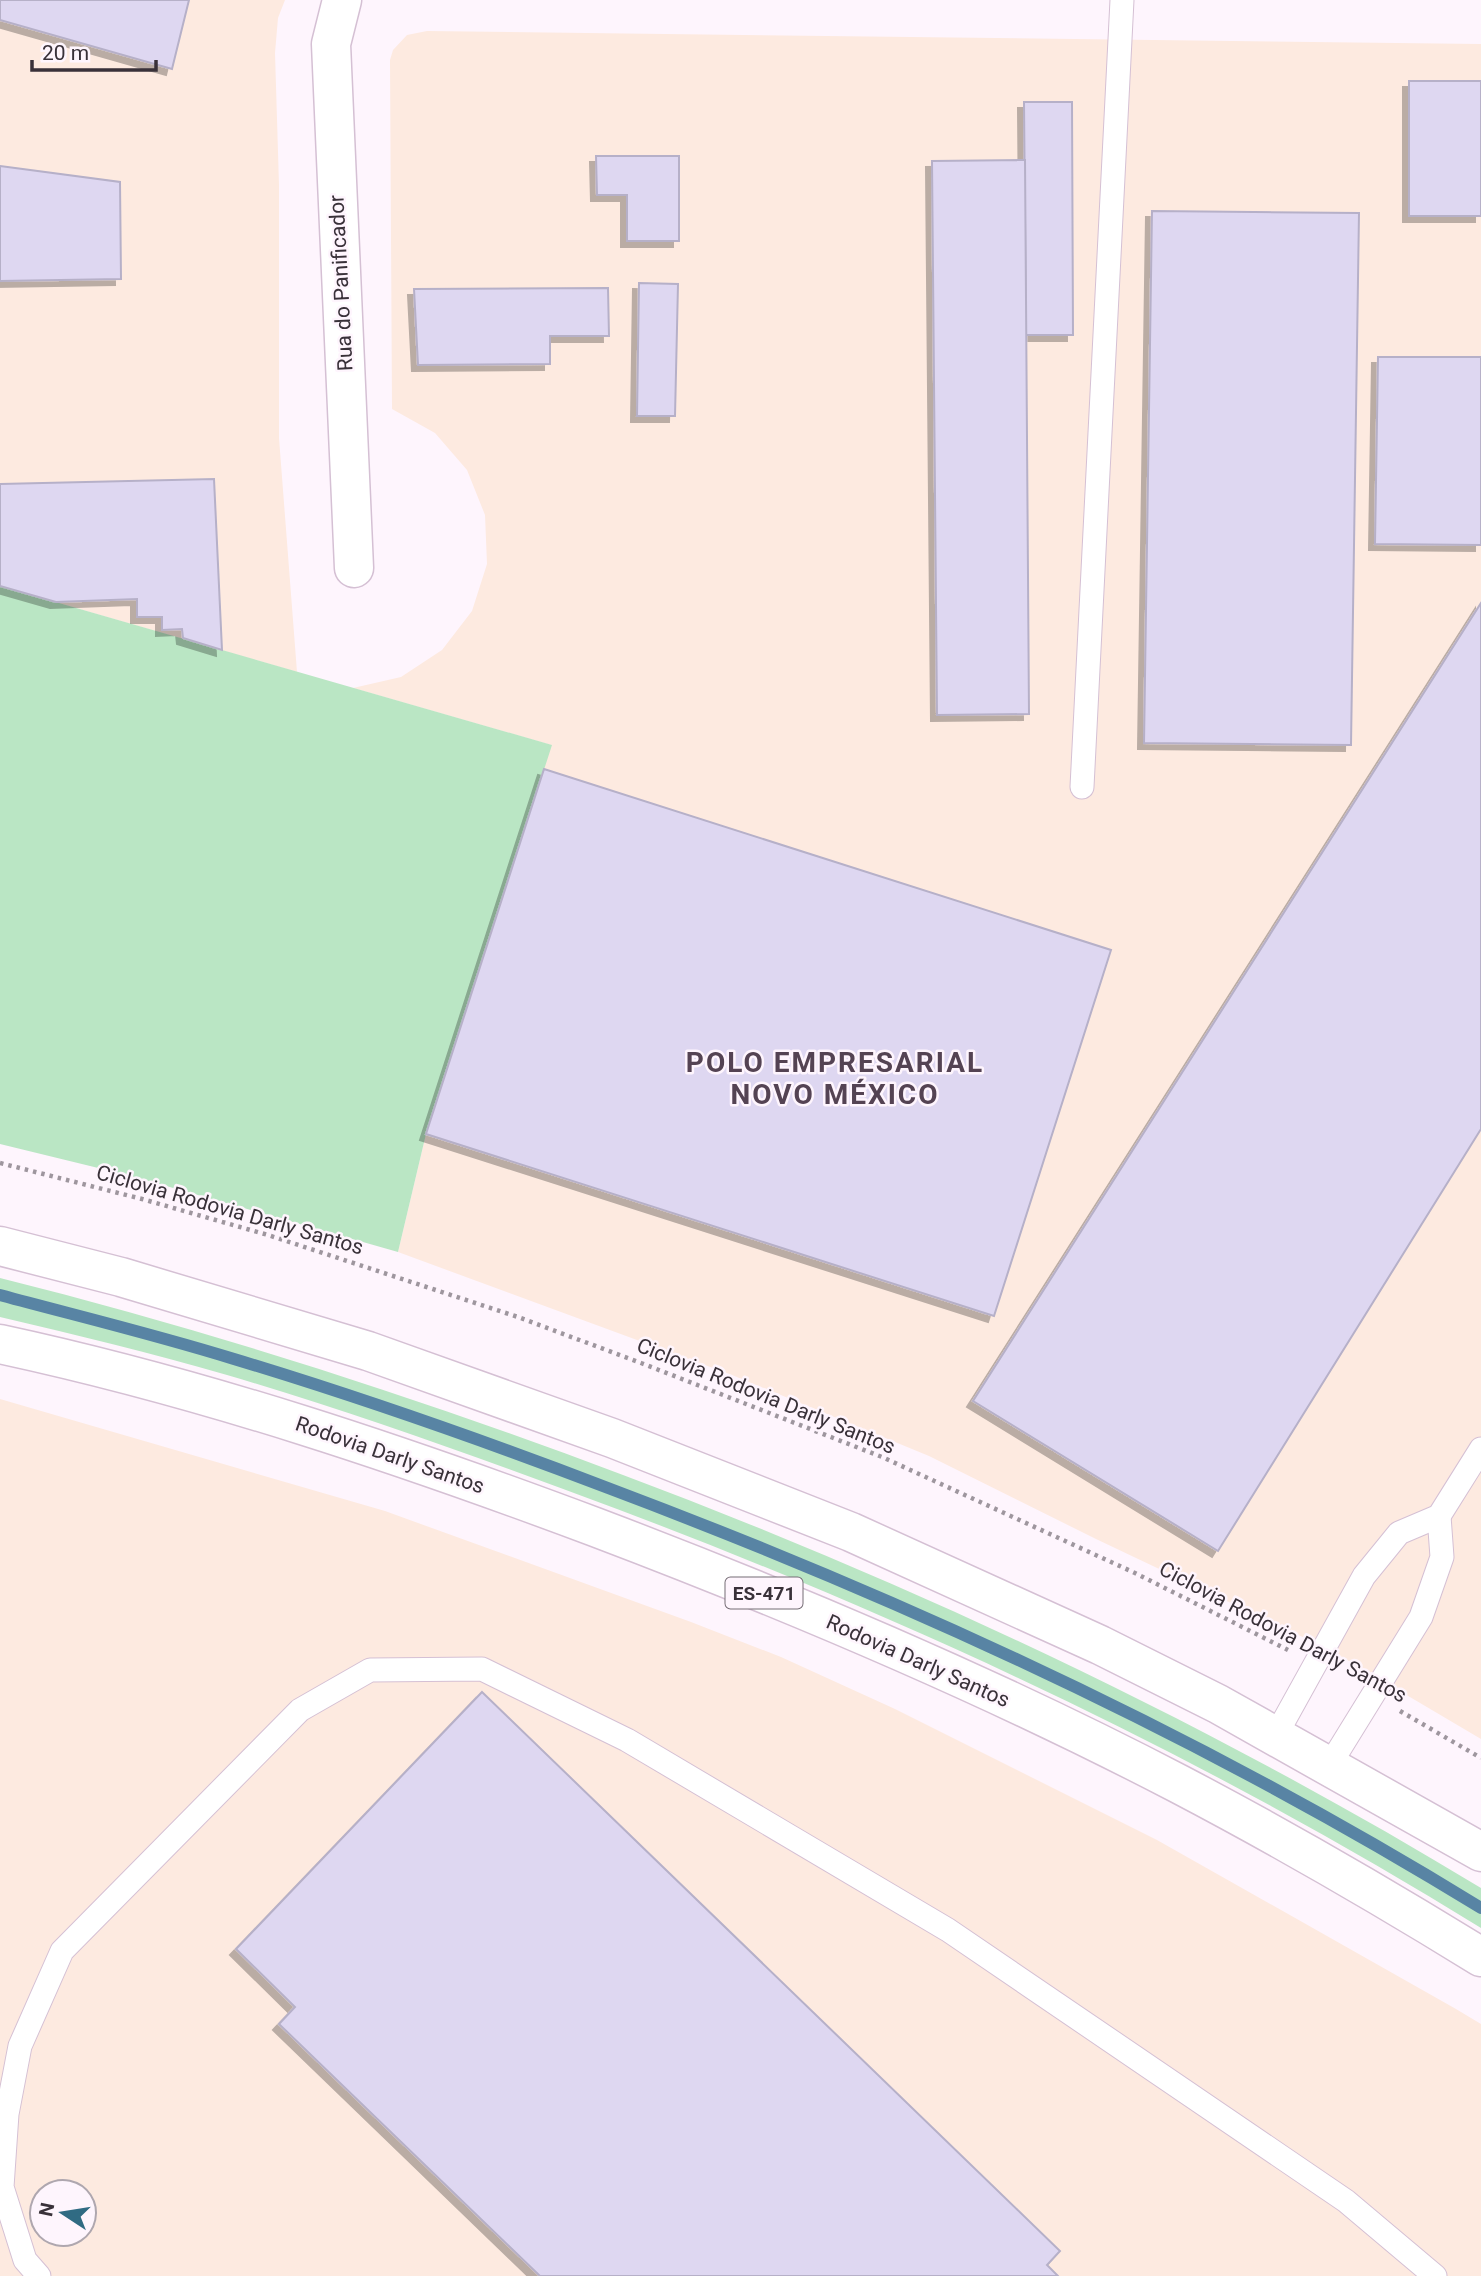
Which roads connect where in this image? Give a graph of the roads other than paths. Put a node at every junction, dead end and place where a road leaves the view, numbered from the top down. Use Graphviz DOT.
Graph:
graph roads {
  1 [pos="342,0"];
  2 [pos="1122,0"];
  3 [pos="354,568"];
  4 [pos="1082,787"];
  5 [pos="0,1246"];
  6 [pos="0,1344"];
  7 [pos="1481,1448"];
  8 [pos="1439,1516"];
  9 [pos="1276,1735"];
  10 [pos="1329,1766"];
  11 [pos="1481,1852"];
  12 [pos="1481,1957"];
  13 [pos="39,2276"];
  14 [pos="1435,2276"];
  1 -- 3 [label="main road, Rua do Panificador"];
  2 -- 4 [label="lane"];
  5 -- 9 [label="main road"];
  6 -- 12 [label="main road, Rodovia Darly Santos / ES-471"];
  7 -- 8 [label="lane"];
  8 -- 9 [label="lane"];
  8 -- 10 [label="lane"];
  9 -- 10 [label="main road"];
  10 -- 11 [label="main road"];
  13 -- 14 [label="lane"];
}
